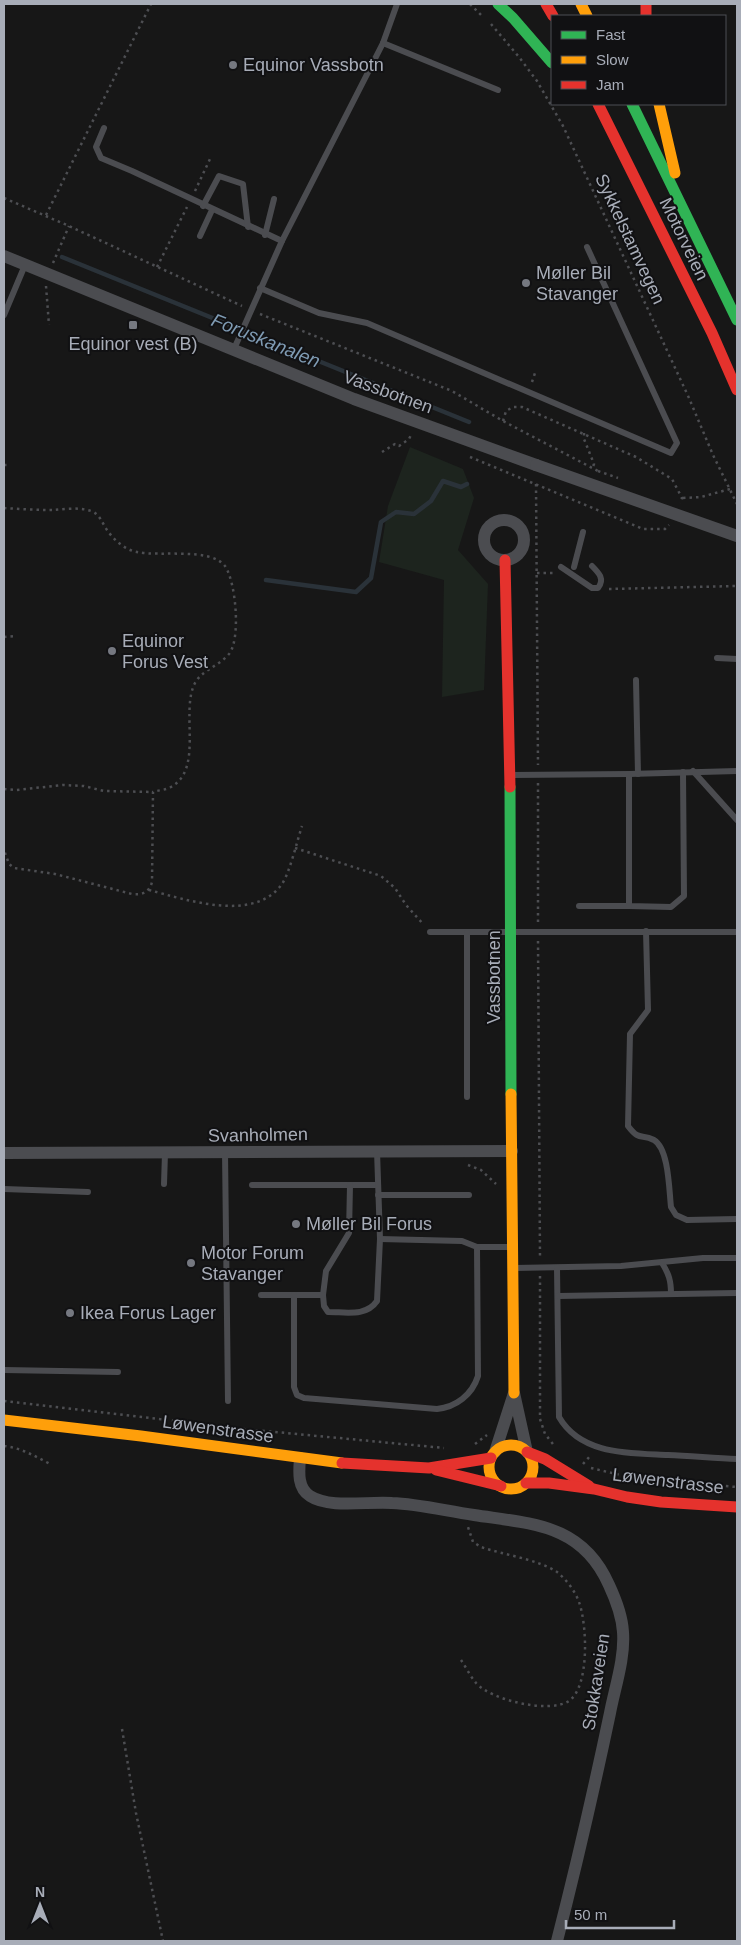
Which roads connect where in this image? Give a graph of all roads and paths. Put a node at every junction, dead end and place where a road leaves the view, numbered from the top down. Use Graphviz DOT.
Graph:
graph roads {
  1 [pos="151,4"];
  2 [pos="397,4"];
  3 [pos="470,4"];
  4 [pos="498,4"];
  5 [pos="546,4"];
  6 [pos="552,15"];
  7 [pos="383,43"];
  8 [pos="551,62"];
  9 [pos="498,90"];
  10 [pos="598,105"];
  11 [pos="632,105"];
  12 [pos="659,105"];
  13 [pos="104,128"];
  14 [pos="210,159"];
  15 [pos="627,188"];
  16 [pos="678,196"];
  17 [pos="4,198"];
  18 [pos="191,199"];
  19 [pos="274,199"];
  20 [pos="203,206"];
  21 [pos="212,210"];
  22 [pos="46,216"];
  23 [pos="69,226"];
  24 [pos="248,227"];
  25 [pos="265,235"];
  26 [pos="200,236"];
  27 [pos="282,241"];
  28 [pos="587,247"];
  29 [pos="4,256"];
  30 [pos="25,265"];
  31 [pos="53,265"];
  32 [pos="157,267"];
  33 [pos="46,284"];
  34 [pos="260,288"];
  35 [pos="689,288"];
  36 [pos="250,310"];
  37 [pos="4,315"];
  38 [pos="737,320"];
  39 [pos="49,325"];
  40 [pos="234,349"];
  41 [pos="737,390"];
  42 [pos="412,432"];
  43 [pos="584,433"];
  44 [pos="382,452"];
  45 [pos="4,465"];
  46 [pos="10,465"];
  47 [pos="592,469"];
  48 [pos="598,471"];
  49 [pos="536,484"];
  50 [pos="730,489"];
  51 [pos="682,498"];
  52 [pos="737,504"];
  53 [pos="4,508"];
  54 [pos="583,532"];
  55 [pos="737,536"];
  56 [pos="505,560"];
  57 [pos="574,566"];
  58 [pos="592,566"];
  59 [pos="560,570"];
  60 [pos="537,573"];
  61 [pos="737,586"];
  62 [pos="603,592"];
  63 [pos="16,636"];
  64 [pos="4,637"];
  65 [pos="717,658"];
  66 [pos="737,659"];
  67 [pos="636,680"];
  68 [pos="693,771"];
  69 [pos="737,771"];
  70 [pos="683,772"];
  71 [pos="629,774"];
  72 [pos="638,774"];
  73 [pos="510,775"];
  74 [pos="538,775"];
  75 [pos="4,789"];
  76 [pos="153,792"];
  77 [pos="737,820"];
  78 [pos="302,826"];
  79 [pos="295,848"];
  80 [pos="4,850"];
  81 [pos="149,890"];
  82 [pos="579,906"];
  83 [pos="629,906"];
  84 [pos="646,931"];
  85 [pos="430,932"];
  86 [pos="511,932"];
  87 [pos="538,932"];
  88 [pos="737,932"];
  89 [pos="467,933"];
  90 [pos="467,1097"];
  91 [pos="377,1151"];
  92 [pos="512,1151"];
  93 [pos="225,1152"];
  94 [pos="4,1153"];
  95 [pos="165,1153"];
  96 [pos="464,1164"];
  97 [pos="164,1184"];
  98 [pos="252,1185"];
  99 [pos="350,1185"];
  100 [pos="377,1185"];
  101 [pos="500,1188"];
  102 [pos="4,1189"];
  103 [pos="88,1192"];
  104 [pos="469,1194"];
  105 [pos="378,1195"];
  106 [pos="737,1220"];
  107 [pos="380,1239"];
  108 [pos="477,1247"];
  109 [pos="512,1247"];
  110 [pos="737,1258"];
  111 [pos="662,1263"];
  112 [pos="512,1268"];
  113 [pos="540,1268"];
  114 [pos="557,1268"];
  115 [pos="737,1293"];
  116 [pos="294,1294"];
  117 [pos="671,1294"];
  118 [pos="261,1295"];
  119 [pos="322,1295"];
  120 [pos="558,1296"];
  121 [pos="4,1370"];
  122 [pos="118,1372"];
  123 [pos="514,1393"];
  124 [pos="228,1400"];
  125 [pos="4,1401"];
  126 [pos="4,1420"];
  127 [pos="488,1433"];
  128 [pos="4,1446"];
  129 [pos="473,1446"];
  130 [pos="452,1449"];
  131 [pos="557,1450"];
  132 [pos="527,1452"];
  133 [pos="493,1455"];
  134 [pos="300,1458"];
  135 [pos="737,1459"];
  136 [pos="50,1464"];
  137 [pos="579,1465"];
  138 [pos="429,1468"];
  139 [pos="526,1483"];
  140 [pos="501,1486"];
  141 [pos="737,1487"];
  142 [pos="594,1489"];
  143 [pos="737,1507"];
  144 [pos="470,1514"];
  145 [pos="461,1660"];
  146 [pos="122,1730"];
  147 [pos="163,1941"];
  148 [pos="556,1941"];
  1 -- 22 [label="path"];
  2 -- 7 [label="lane"];
  3 -- 50 [label="path, Sykkelstamvegen"];
  4 -- 8 [label="main road"];
  5 -- 6 [label="main road"];
  7 -- 9 [label="lane"];
  7 -- 27 [label="lane"];
  10 -- 35 [label="main road, Motorveien"];
  11 -- 16 [label="main road, Motorveien"];
  12 -- 16 [label="main road"];
  13 -- 18 [label="lane"];
  14 -- 18 [label="path"];
  15 -- 35 [label="main road"];
  16 -- 38 [label="main road, Motorveien"];
  17 -- 22 [label="path"];
  18 -- 20 [label="lane"];
  18 -- 32 [label="path"];
  19 -- 25 [label="lane"];
  20 -- 21 [label="lane"];
  20 -- 24 [label="lane"];
  21 -- 24 [label="lane"];
  21 -- 26 [label="lane"];
  22 -- 23 [label="path"];
  23 -- 31 [label="path"];
  23 -- 32 [label="path"];
  24 -- 25 [label="lane"];
  25 -- 27 [label="lane"];
  27 -- 34 [label="lane"];
  28 -- 34 [label="lane"];
  29 -- 30 [label="street, Vassbotnen"];
  30 -- 37 [label="lane"];
  30 -- 40 [label="street, Vassbotnen"];
  32 -- 36 [label="path"];
  33 -- 39 [label="path"];
  34 -- 36 [label="lane"];
  35 -- 41 [label="main road, Motorveien"];
  36 -- 40 [label="lane"];
  36 -- 47 [label="path"];
  40 -- 55 [label="street, Vassbotnen, bridge"];
  42 -- 44 [label="path"];
  43 -- 47 [label="path"];
  45 -- 46 [label="path"];
  47 -- 48 [label="path"];
  49 -- 60 [label="path"];
  50 -- 51 [label="path"];
  50 -- 52 [label="path, Sykkelstamvegen"];
  53 -- 76 [label="path"];
  54 -- 57 [label="lane"];
  56 -- 73 [label="main road, Vassbotnen"];
  58 -- 59 [label="lane"];
  59 -- 60 [label="path"];
  60 -- 74 [label="path"];
  61 -- 62 [label="path"];
  63 -- 64 [label="path"];
  65 -- 66 [label="lane"];
  67 -- 72 [label="lane"];
  68 -- 69 [label="lane"];
  68 -- 70 [label="lane"];
  68 -- 77 [label="lane"];
  70 -- 72 [label="lane"];
  70 -- 83 [label="lane"];
  71 -- 72 [label="lane"];
  71 -- 74 [label="lane"];
  71 -- 83 [label="lane"];
  73 -- 74 [label="lane"];
  73 -- 86 [label="main road, Vassbotnen"];
  74 -- 87 [label="path"];
  75 -- 76 [label="path"];
  76 -- 81 [label="path"];
  78 -- 79 [label="path"];
  79 -- 81 [label="path"];
  79 -- 85 [label="path"];
  80 -- 81 [label="path"];
  82 -- 83 [label="lane"];
  84 -- 87 [label="lane"];
  84 -- 88 [label="lane"];
  84 -- 106 [label="lane"];
  85 -- 89 [label="lane"];
  86 -- 87 [label="lane"];
  86 -- 89 [label="lane"];
  86 -- 92 [label="main road, Vassbotnen"];
  87 -- 113 [label="path"];
  89 -- 90 [label="lane"];
  91 -- 92 [label="street, Svanholmen"];
  91 -- 93 [label="street, Svanholmen"];
  91 -- 100 [label="lane"];
  92 -- 109 [label="main road, Vassbotnen"];
  93 -- 95 [label="street, Svanholmen"];
  93 -- 124 [label="lane"];
  94 -- 95 [label="street, Svanholmen"];
  95 -- 97 [label="lane"];
  96 -- 101 [label="path"];
  98 -- 99 [label="lane"];
  99 -- 100 [label="lane"];
  99 -- 119 [label="lane"];
  100 -- 105 [label="lane"];
  102 -- 103 [label="lane"];
  104 -- 105 [label="lane"];
  105 -- 107 [label="lane"];
  107 -- 108 [label="lane"];
  107 -- 119 [label="lane"];
  108 -- 109 [label="lane"];
  108 -- 116 [label="lane"];
  109 -- 112 [label="main road, Vassbotnen"];
  110 -- 111 [label="lane"];
  111 -- 114 [label="lane"];
  111 -- 117 [label="lane"];
  112 -- 113 [label="lane"];
  112 -- 123 [label="main road, Vassbotnen"];
  113 -- 114 [label="lane"];
  113 -- 131 [label="path"];
  114 -- 120 [label="lane"];
  115 -- 117 [label="lane"];
  116 -- 118 [label="lane"];
  116 -- 119 [label="lane"];
  117 -- 120 [label="lane"];
  120 -- 135 [label="lane"];
  121 -- 122 [label="lane"];
  123 -- 132 [label="street, Vassbotnen"];
  123 -- 133 [label="street, Vassbotnen"];
  125 -- 130 [label="path"];
  126 -- 134 [label="main road, Løwenstrasse"];
  127 -- 129 [label="path"];
  128 -- 136 [label="path"];
  132 -- 133 [label="main road"];
  132 -- 139 [label="main road"];
  132 -- 142 [label="main road, Løwenstrasse"];
  133 -- 138 [label="main road, Løwenstrasse"];
  133 -- 140 [label="main road"];
  134 -- 138 [label="main road, Løwenstrasse"];
  134 -- 144 [label="street, Stokkaveien"];
  137 -- 141 [label="path"];
  138 -- 140 [label="main road, Løwenstrasse"];
  139 -- 140 [label="main road"];
  139 -- 142 [label="main road, Løwenstrasse"];
  142 -- 143 [label="main road, Løwenstrasse"];
  144 -- 145 [label="path"];
  144 -- 148 [label="street, Stokkaveien"];
  146 -- 147 [label="path"];
}
